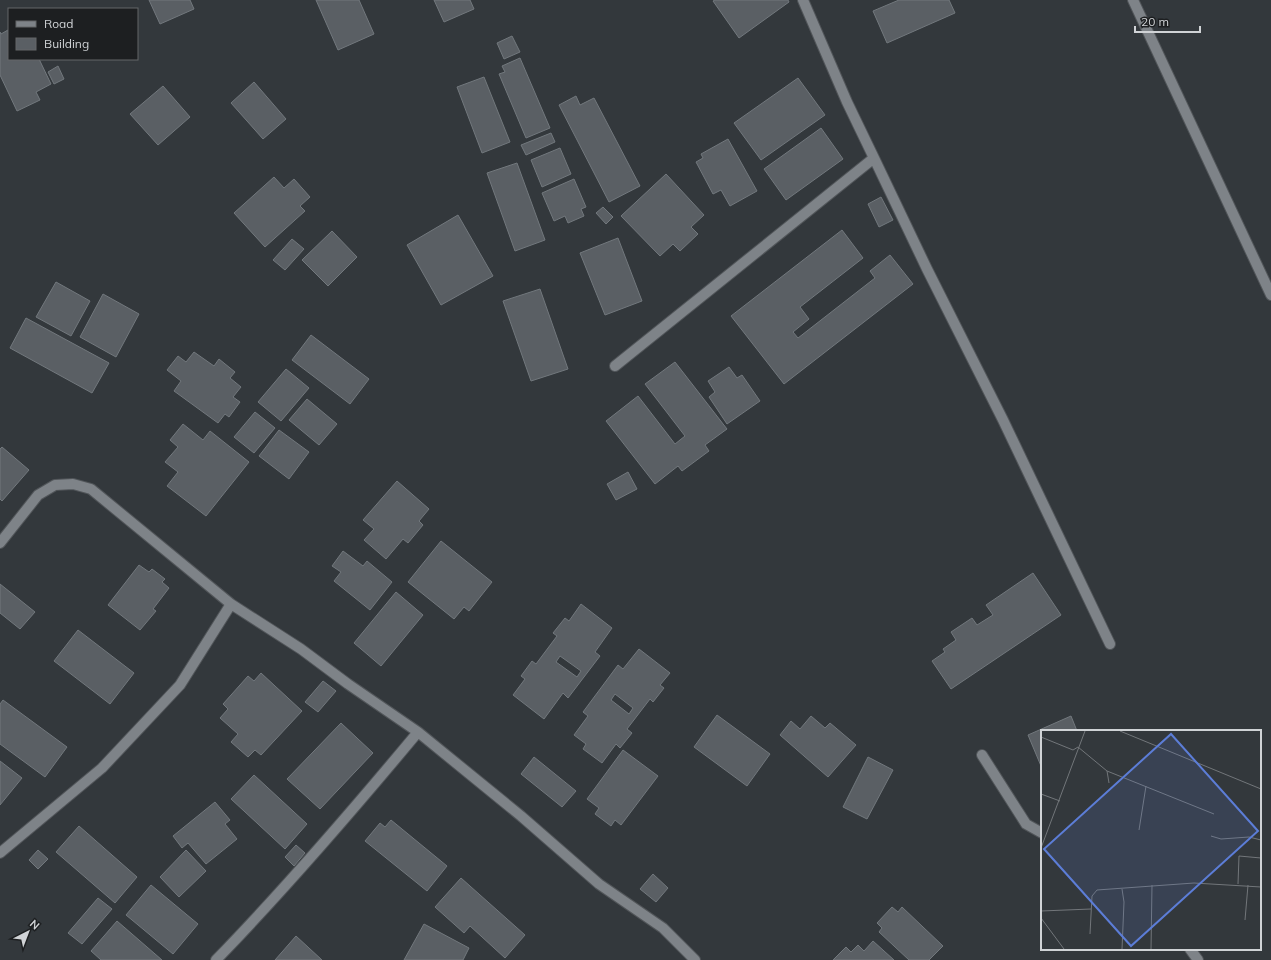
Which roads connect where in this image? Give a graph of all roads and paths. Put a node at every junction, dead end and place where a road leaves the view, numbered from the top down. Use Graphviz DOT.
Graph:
graph roads {
  1 [pos="803,0"];
  2 [pos="1134,0"];
  3 [pos="874,158"];
  4 [pos="1271,295"];
  5 [pos="615,366"];
  6 [pos="0,543"];
  7 [pos="231,604"];
  8 [pos="1110,644"];
  9 [pos="418,732"];
  10 [pos="982,755"];
  11 [pos="1041,832"];
  12 [pos="0,853"];
  13 [pos="1191,950"];
  14 [pos="216,960"];
  15 [pos="695,960"];
  16 [pos="1198,960"];
  1 -- 3 [label="street"];
  2 -- 4 [label="street"];
  3 -- 5 [label="street"];
  3 -- 8 [label="street"];
  6 -- 7 [label="street"];
  7 -- 9 [label="street"];
  7 -- 12 [label="street"];
  9 -- 14 [label="street"];
  9 -- 15 [label="street"];
  10 -- 11 [label="street"];
  13 -- 16 [label="street"];
}
